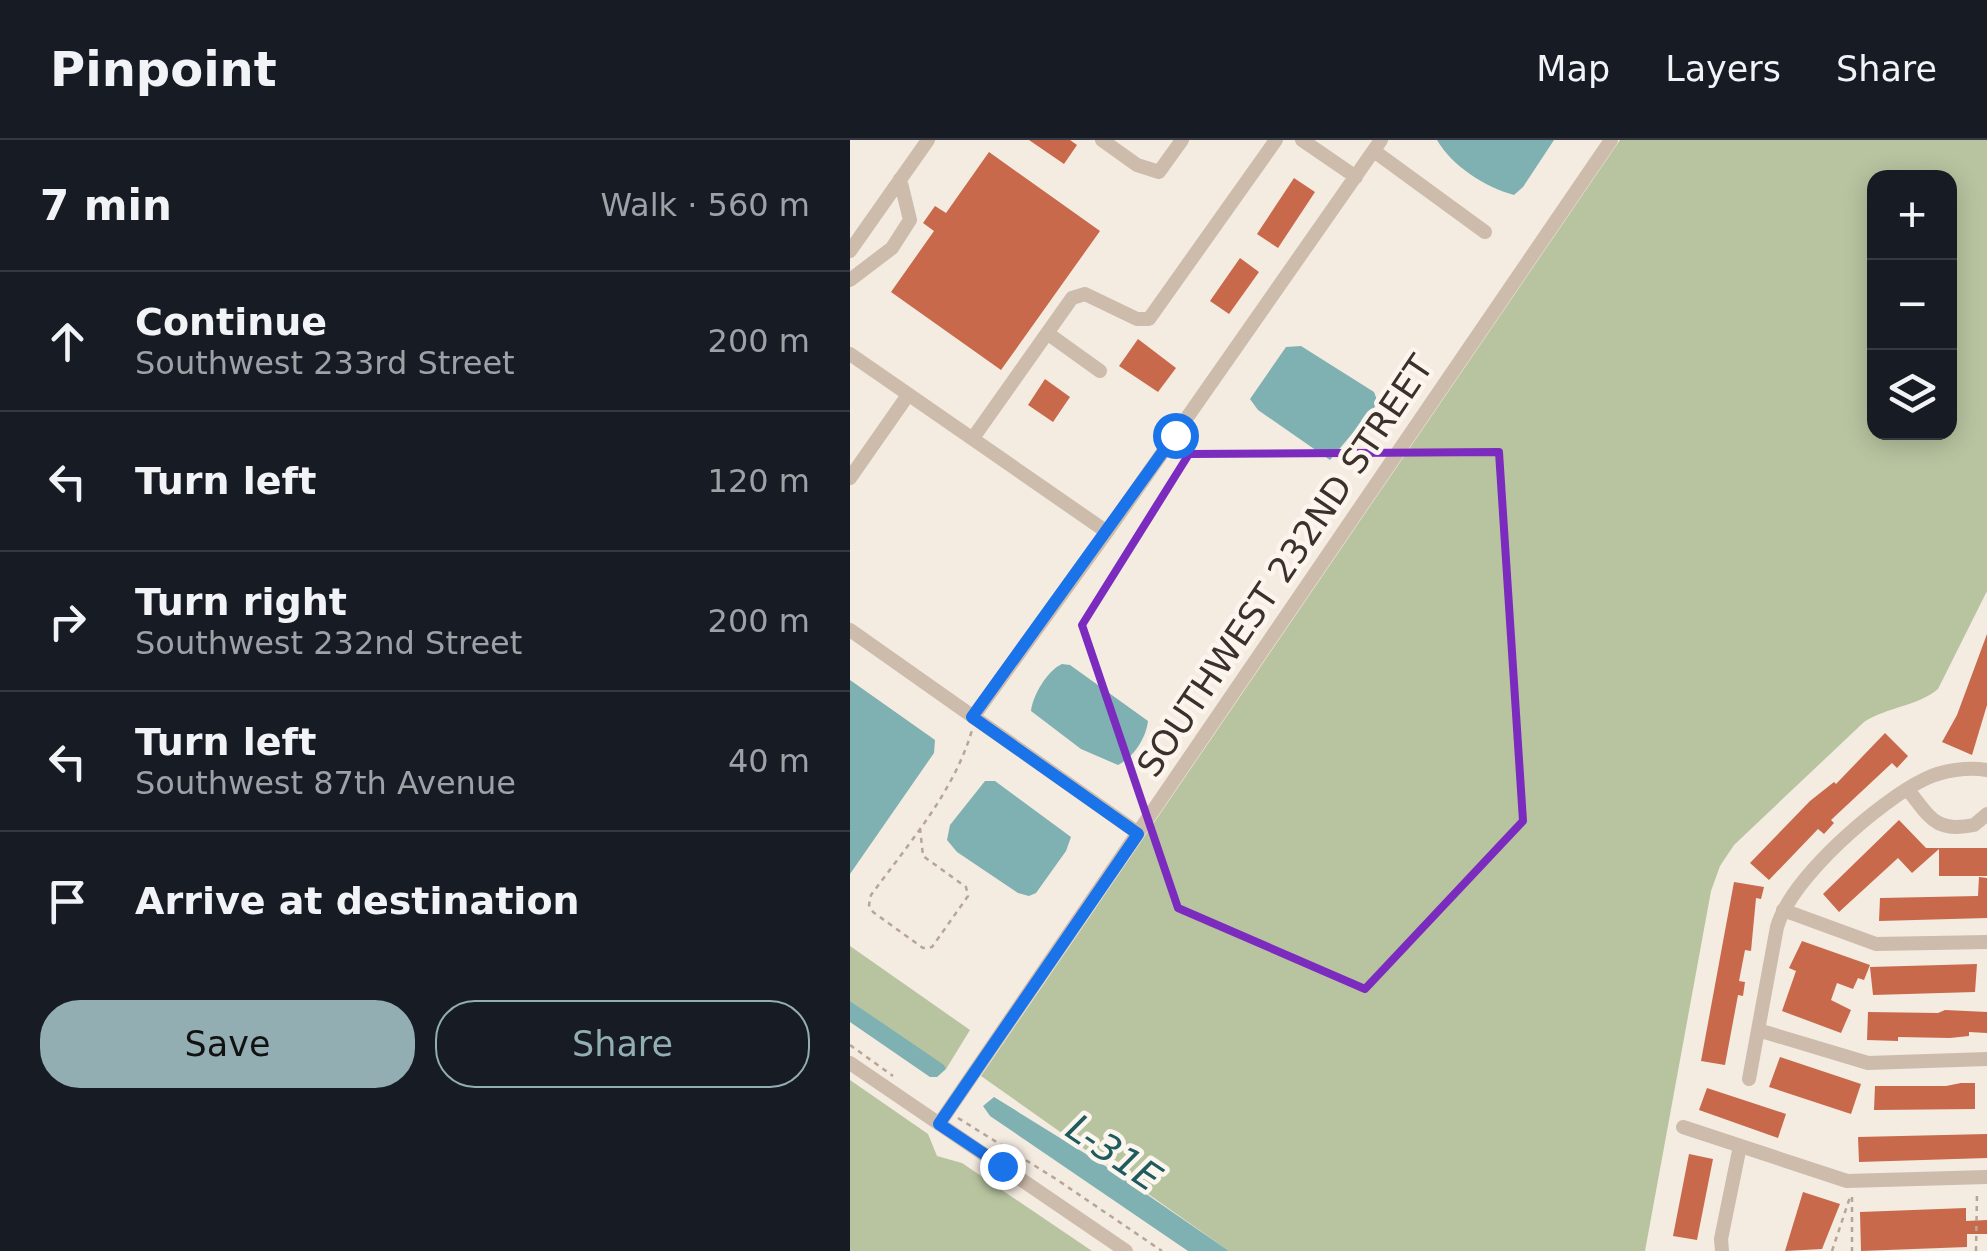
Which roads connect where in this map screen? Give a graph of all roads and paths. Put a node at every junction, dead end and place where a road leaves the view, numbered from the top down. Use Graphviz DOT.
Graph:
graph roads {
  1 [pos="928,140"];
  2 [pos="1102,140"];
  3 [pos="1182,140"];
  4 [pos="1276,140"];
  5 [pos="1302,140"];
  6 [pos="1612,140"];
  7 [pos="1378,146"];
  8 [pos="1356,177"];
  9 [pos="900,180"];
  10 [pos="1485,232"];
  11 [pos="850,252"];
  12 [pos="850,280"];
  13 [pos="1047,333"];
  14 [pos="850,354"];
  15 [pos="1100,371"];
  16 [pos="908,394"];
  17 [pos="974,438"];
  18 [pos="850,478"];
  19 [pos="1107,532"];
  20 [pos="850,630"];
  21 [pos="974,718"];
  22 [pos="1987,770"];
  23 [pos="1908,790"];
  24 [pos="1987,814"];
  25 [pos="920,828"];
  26 [pos="1138,834"];
  27 [pos="1783,910"];
  28 [pos="1987,942"];
  29 [pos="1758,1030"];
  30 [pos="850,1045"];
  31 [pos="1987,1059"];
  32 [pos="850,1063"];
  33 [pos="892,1075"];
  34 [pos="1749,1080"];
  35 [pos="959,1118"];
  36 [pos="939,1124"];
  37 [pos="1682,1127"];
  38 [pos="1740,1146"];
  39 [pos="1987,1176"];
  40 [pos="1976,1194"];
  41 [pos="1126,1251"];
  42 [pos="1162,1251"];
  43 [pos="1722,1251"];
  44 [pos="1832,1251"];
  45 [pos="1852,1251"];
  46 [pos="1976,1251"];
  1 -- 9 [label="street"];
  2 -- 3 [label="street"];
  4 -- 13 [label="street"];
  5 -- 8 [label="street"];
  6 -- 26 [label="street, SOUTHWEST 232ND STREET"];
  7 -- 8 [label="street"];
  7 -- 10 [label="street"];
  8 -- 19 [label="street"];
  9 -- 11 [label="street"];
  9 -- 12 [label="street"];
  13 -- 15 [label="street"];
  13 -- 17 [label="street"];
  14 -- 16 [label="street"];
  16 -- 17 [label="street"];
  16 -- 18 [label="street"];
  17 -- 19 [label="street"];
  19 -- 21 [label="street"];
  20 -- 21 [label="street"];
  21 -- 25 [label="path"];
  21 -- 26 [label="street"];
  22 -- 23 [label="street"];
  23 -- 24 [label="street"];
  23 -- 27 [label="street"];
  25 -- 25 [label="path"];
  26 -- 36 [label="street, SOUTHWEST 232ND STREET"];
  27 -- 28 [label="street"];
  27 -- 29 [label="street"];
  29 -- 31 [label="street"];
  29 -- 34 [label="street"];
  30 -- 33 [label="path"];
  32 -- 36 [label="street"];
  35 -- 42 [label="path"];
  36 -- 41 [label="street"];
  37 -- 38 [label="street"];
  38 -- 39 [label="street"];
  38 -- 43 [label="street"];
  40 -- 46 [label="path"];
  44 -- 45 [label="path"];
}
